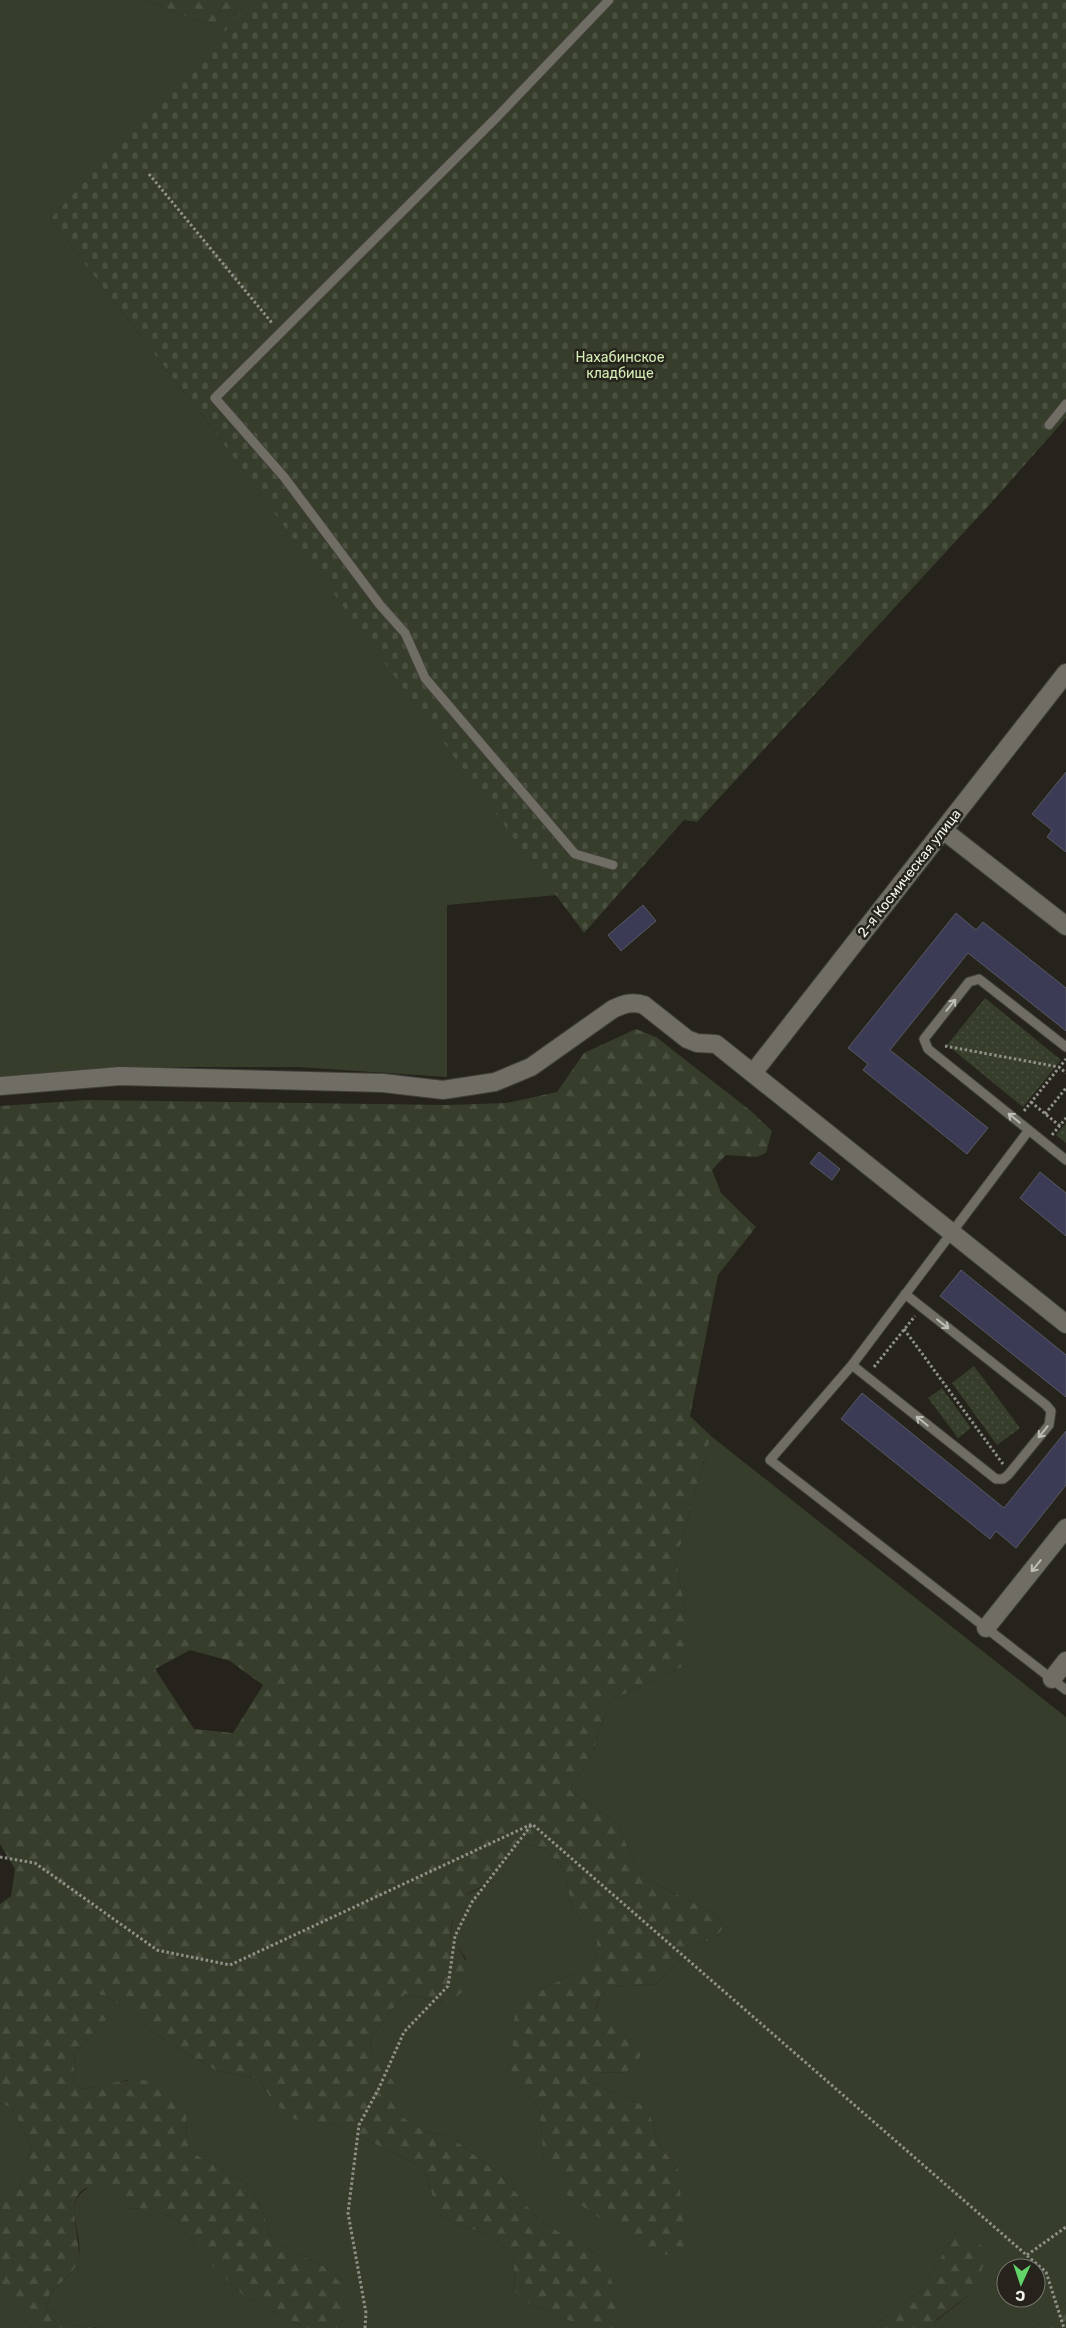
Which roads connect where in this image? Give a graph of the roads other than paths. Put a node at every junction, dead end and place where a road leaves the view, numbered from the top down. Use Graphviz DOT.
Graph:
graph roads {
  1 [pos="609,0"];
  2 [pos="1066,404"];
  3 [pos="1049,425"];
  4 [pos="1066,673"];
  5 [pos="943,830"];
  6 [pos="613,865"];
  7 [pos="1066,926"];
  8 [pos="1066,1047"];
  9 [pos="753,1073"];
  10 [pos="0,1086"];
  11 [pos="1029,1130"];
  12 [pos="1066,1160"];
  13 [pos="951,1232"];
  14 [pos="905,1294"];
  15 [pos="1066,1324"];
  16 [pos="852,1365"];
  17 [pos="1066,1528"];
  18 [pos="986,1628"];
  19 [pos="1066,1661"];
  20 [pos="1052,1679"];
  21 [pos="1066,1690"];
  1 -- 6 [label="lane"];
  2 -- 3 [label="lane"];
  4 -- 5 [label="street, 2-я Космическая улица"];
  5 -- 7 [label="street"];
  5 -- 9 [label="street, 2-я Космическая улица"];
  11 -- 8 [label="lane, one-way"];
  9 -- 10 [label="street"];
  9 -- 13 [label="street"];
  11 -- 12 [label="lane"];
  11 -- 13 [label="lane"];
  13 -- 14 [label="lane"];
  13 -- 15 [label="street"];
  14 -- 16 [label="lane"];
  14 -- 16 [label="lane, one-way"];
  16 -- 18 [label="lane"];
  17 -- 18 [label="street, one-way"];
  18 -- 20 [label="lane"];
  19 -- 20 [label="street"];
  20 -- 21 [label="lane"];
}
